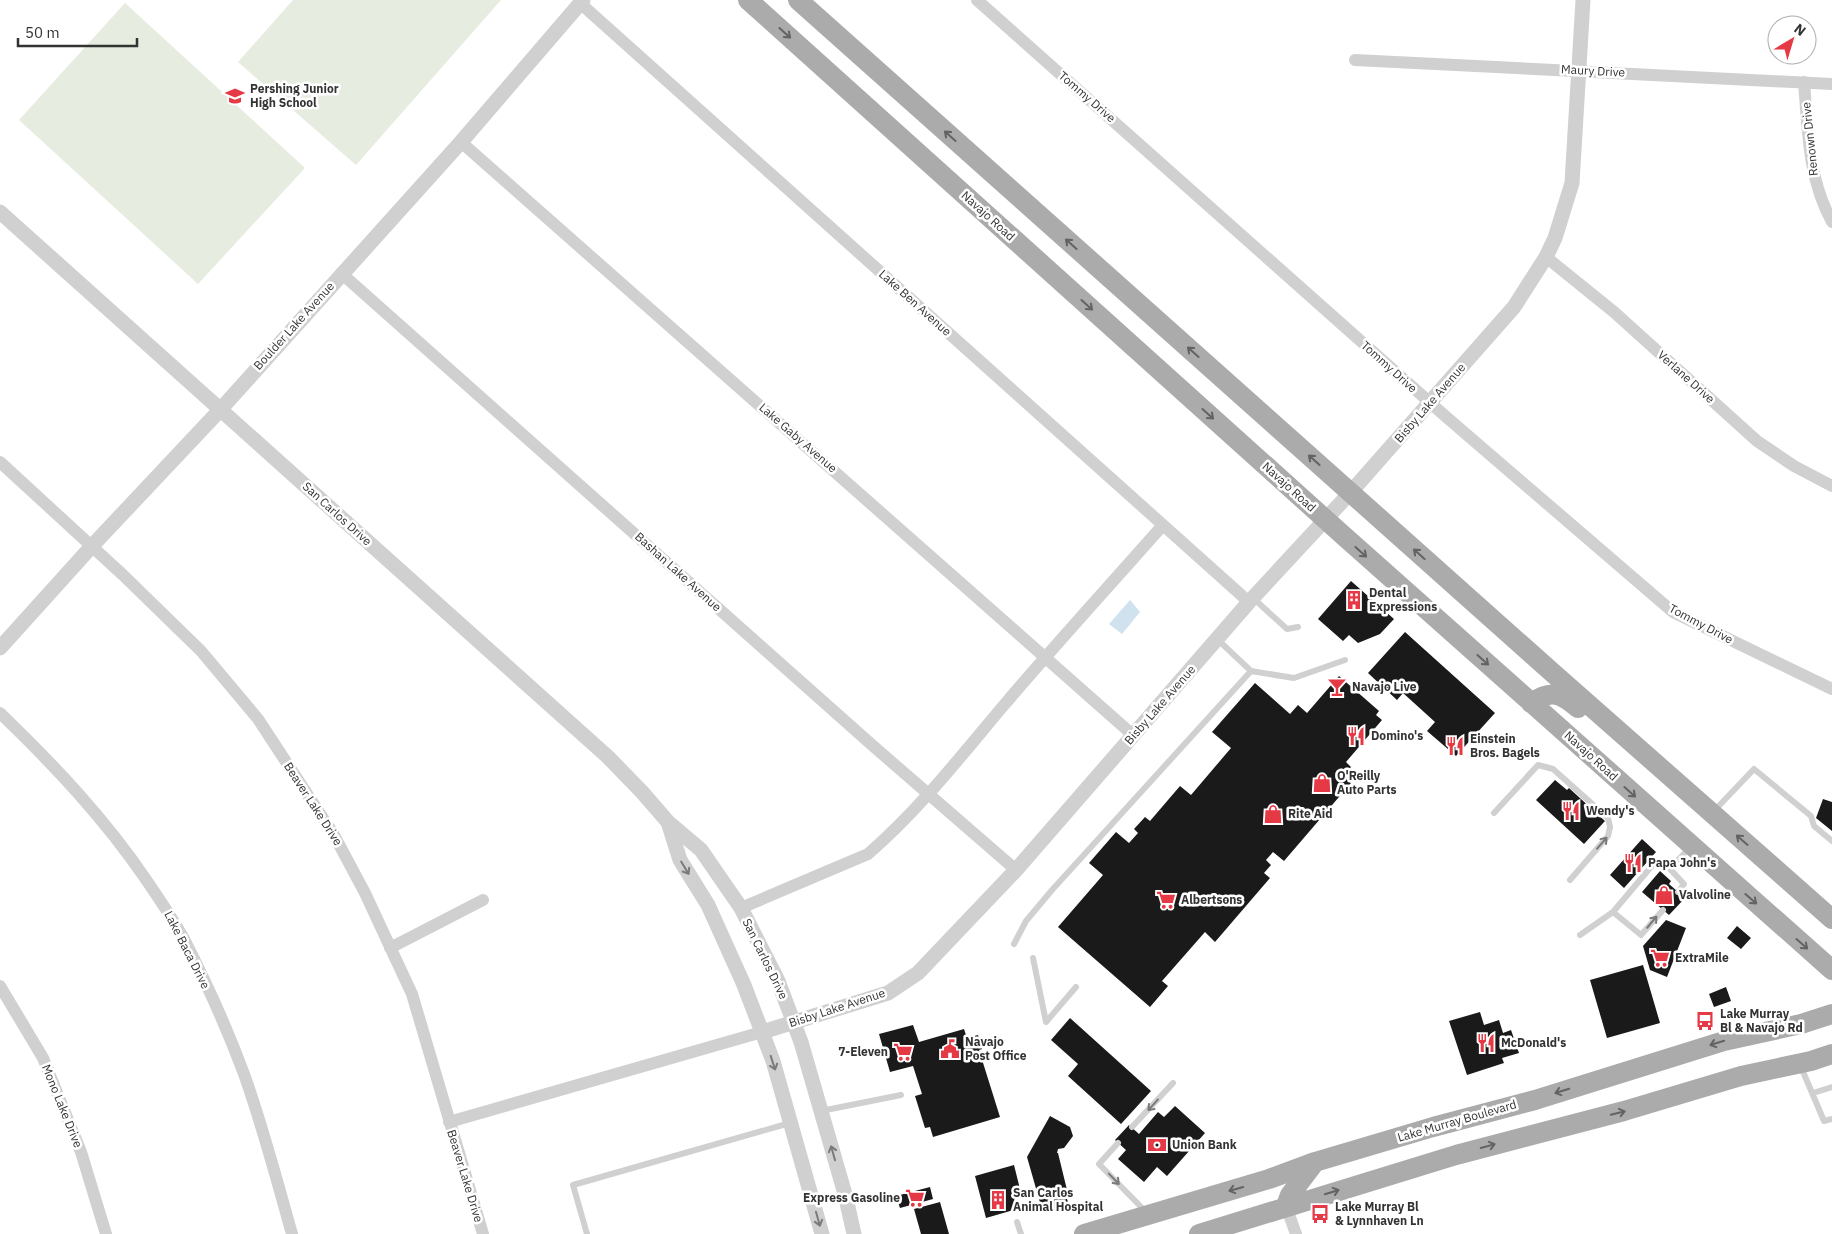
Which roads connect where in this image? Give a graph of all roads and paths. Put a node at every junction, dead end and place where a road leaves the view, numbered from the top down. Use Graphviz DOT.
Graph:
graph roads {
  1 [pos="748,0"];
  2 [pos="798,0"];
  3 [pos="977,0"];
  4 [pos="1583,0"];
  5 [pos="582,2"];
  6 [pos="1355,60"];
  7 [pos="1579,70"];
  8 [pos="1804,82"];
  9 [pos="1832,84"];
  10 [pos="461,142"];
  11 [pos="0,212"];
  12 [pos="1832,222"];
  13 [pos="1546,257"];
  14 [pos="341,273"];
  15 [pos="1430,403"];
  16 [pos="220,410"];
  17 [pos="0,462"];
  18 [pos="1832,486"];
  19 [pos="1350,493"];
  20 [pos="1325,519"];
  21 [pos="1163,525"];
  22 [pos="92,546"];
  23 [pos="1251,600"];
  24 [pos="1298,627"];
  25 [pos="1217,639"];
  26 [pos="0,648"];
  27 [pos="1046,656"];
  28 [pos="1345,660"];
  29 [pos="1251,671"];
  30 [pos="1832,689"];
  31 [pos="1531,703"];
  32 [pos="0,713"];
  33 [pos="1134,736"];
  34 [pos="1642,752"];
  35 [pos="928,794"];
  36 [pos="1494,813"];
  37 [pos="1711,813"];
  38 [pos="668,822"];
  39 [pos="1832,841"];
  40 [pos="1691,846"];
  41 [pos="1016,870"];
  42 [pos="1670,870"];
  43 [pos="1570,880"];
  44 [pos="1678,892"];
  45 [pos="483,900"];
  46 [pos="741,908"];
  47 [pos="1663,910"];
  48 [pos="1613,912"];
  49 [pos="1832,919"];
  50 [pos="1580,935"];
  51 [pos="1014,944"];
  52 [pos="390,948"];
  53 [pos="1034,958"];
  54 [pos="1832,970"];
  55 [pos="0,986"];
  56 [pos="1076,987"];
  57 [pos="1832,1014"];
  58 [pos="794,1022"];
  59 [pos="762,1032"];
  60 [pos="1832,1054"];
  61 [pos="1799,1063"];
  62 [pos="1173,1083"];
  63 [pos="1832,1087"];
  64 [pos="1812,1093"];
  65 [pos="901,1095"];
  66 [pos="821,1111"];
  67 [pos="1832,1119"];
  68 [pos="449,1122"];
  69 [pos="790,1123"];
  70 [pos="1132,1127"];
  71 [pos="1118,1143"];
  72 [pos="1315,1162"];
  73 [pos="1269,1179"];
  74 [pos="1286,1206"];
  75 [pos="1149,1215"];
  76 [pos="1017,1222"];
  77 [pos="1230,1224"];
  78 [pos="106,1234"];
  79 [pos="292,1234"];
  80 [pos="483,1234"];
  81 [pos="587,1234"];
  82 [pos="822,1234"];
  83 [pos="854,1234"];
  84 [pos="1021,1234"];
  85 [pos="1084,1234"];
  86 [pos="1199,1234"];
  87 [pos="1296,1234"];
  1 -- 20 [label="main road, Navajo Road, one-way"];
  19 -- 2 [label="main road, one-way"];
  3 -- 15 [label="street, Tommy Drive"];
  4 -- 7 [label="street, Bisby Lake Avenue"];
  5 -- 10 [label="street, Boulder Lake Avenue"];
  5 -- 21 [label="street, Lake Ben Avenue"];
  6 -- 7 [label="street, Maury Drive"];
  7 -- 8 [label="street, Maury Drive"];
  7 -- 13 [label="street, Bisby Lake Avenue"];
  8 -- 9 [label="street, Maury Drive"];
  8 -- 12 [label="street, Renown Drive"];
  10 -- 14 [label="street, Boulder Lake Avenue"];
  10 -- 27 [label="street, Lake Gaby Avenue"];
  11 -- 16 [label="street, San Carlos Drive"];
  13 -- 15 [label="street, Bisby Lake Avenue"];
  13 -- 18 [label="street, Verlane Drive"];
  14 -- 16 [label="street, Boulder Lake Avenue"];
  14 -- 35 [label="street, Bashan Lake Avenue"];
  15 -- 19 [label="street, Bisby Lake Avenue"];
  15 -- 30 [label="street, Tommy Drive"];
  16 -- 22 [label="street, Boulder Lake Avenue"];
  16 -- 38 [label="street, San Carlos Drive"];
  17 -- 22 [label="street, Beaver Lake Drive"];
  19 -- 20 [label="street, Bisby Lake Avenue"];
  34 -- 19 [label="main road, one-way"];
  20 -- 23 [label="street, Bisby Lake Avenue"];
  20 -- 31 [label="main road, Navajo Road, one-way"];
  21 -- 23 [label="street, Lake Ben Avenue"];
  21 -- 27 [label="street"];
  22 -- 26 [label="street, Boulder Lake Avenue"];
  22 -- 52 [label="street, Beaver Lake Drive"];
  23 -- 24 [label="lane"];
  23 -- 25 [label="street, Bisby Lake Avenue"];
  25 -- 29 [label="lane"];
  25 -- 33 [label="street, Bisby Lake Avenue"];
  27 -- 33 [label="street, Lake Gaby Avenue"];
  27 -- 35 [label="street"];
  28 -- 29 [label="lane"];
  29 -- 51 [label="lane"];
  31 -- 34 [label="main road"];
  31 -- 40 [label="main road, Navajo Road, one-way"];
  32 -- 79 [label="street, Lake Baca Drive"];
  33 -- 41 [label="street, Bisby Lake Avenue"];
  34 -- 37 [label="main road"];
  35 -- 41 [label="street, Bashan Lake Avenue"];
  35 -- 46 [label="street"];
  43 -- 36 [label="lane, one-way"];
  37 -- 39 [label="lane"];
  49 -- 37 [label="main road, one-way"];
  38 -- 46 [label="street, San Carlos Drive"];
  38 -- 59 [label="street, San Carlos Drive, one-way"];
  40 -- 42 [label="lane"];
  40 -- 54 [label="main road, Navajo Road, one-way"];
  41 -- 58 [label="street, Bisby Lake Avenue"];
  42 -- 44 [label="lane"];
  42 -- 48 [label="lane"];
  45 -- 52 [label="street"];
  46 -- 58 [label="street, San Carlos Drive"];
  48 -- 47 [label="lane, one-way"];
  48 -- 50 [label="lane"];
  52 -- 68 [label="street, Beaver Lake Drive"];
  53 -- 56 [label="lane"];
  55 -- 78 [label="street, Mono Lake Drive"];
  57 -- 72 [label="main road, Lake Murray Boulevard, one-way"];
  58 -- 59 [label="street, Bisby Lake Avenue"];
  58 -- 66 [label="street, San Carlos Drive"];
  59 -- 68 [label="street, Bisby Lake Avenue"];
  59 -- 69 [label="street, San Carlos Drive, one-way"];
  60 -- 61 [label="main road"];
  61 -- 64 [label="lane"];
  74 -- 61 [label="main road, one-way"];
  62 -- 70 [label="lane, one-way"];
  63 -- 64 [label="lane"];
  64 -- 67 [label="lane"];
  65 -- 66 [label="lane"];
  83 -- 66 [label="street, San Carlos Drive, one-way"];
  68 -- 80 [label="street, Beaver Lake Drive"];
  69 -- 81 [label="lane"];
  69 -- 82 [label="street, San Carlos Drive, one-way"];
  71 -- 75 [label="lane, one-way"];
  72 -- 73 [label="main road, Lake Murray Boulevard"];
  72 -- 74 [label="main road"];
  73 -- 75 [label="main road, Lake Murray Boulevard, one-way"];
  73 -- 77 [label="main road"];
  74 -- 77 [label="main road"];
  74 -- 87 [label="street"];
  75 -- 85 [label="main road, Lake Murray Boulevard"];
  76 -- 84 [label="lane"];
  77 -- 86 [label="main road"];
}
